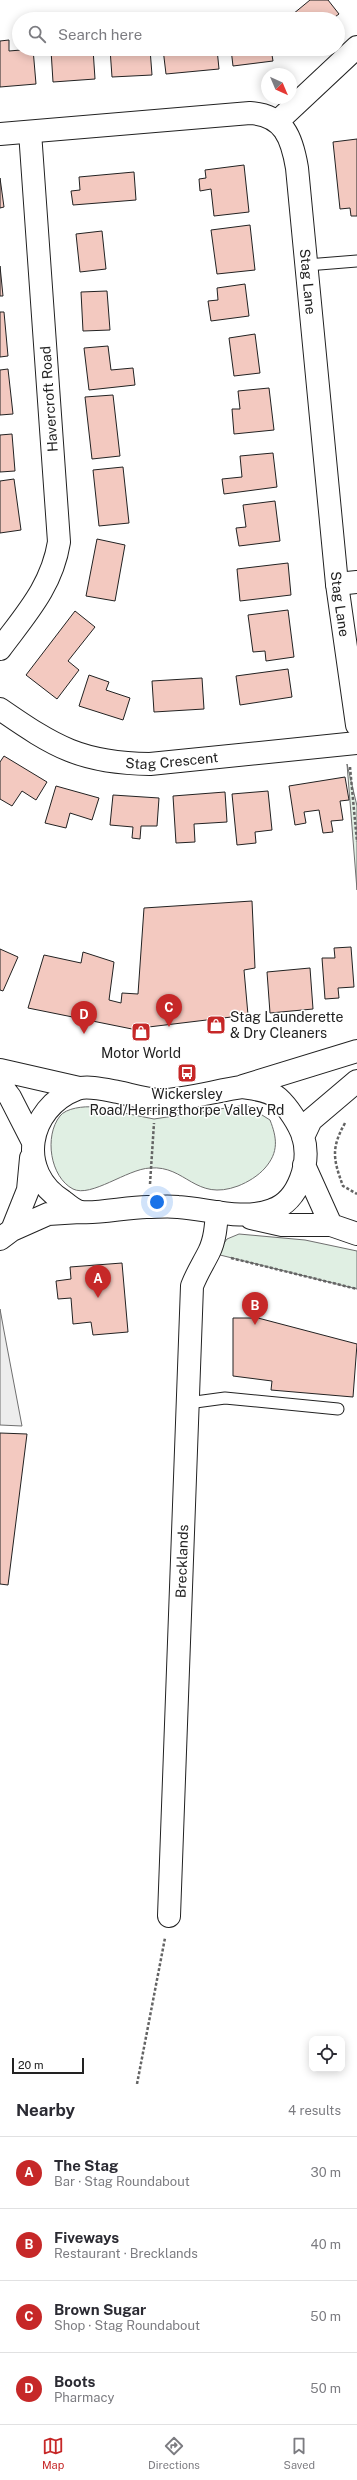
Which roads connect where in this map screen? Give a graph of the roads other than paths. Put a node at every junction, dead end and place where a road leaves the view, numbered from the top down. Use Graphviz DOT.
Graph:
graph roads {
  1 [pos="357,47"];
  2 [pos="278,122"];
  3 [pos="30,132"];
  4 [pos="0,134"];
  5 [pos="357,261"];
  6 [pos="307,265"];
  7 [pos="347,583"];
  8 [pos="0,649"];
  9 [pos="0,709"];
  10 [pos="354,737"];
  11 [pos="357,1051"];
  12 [pos="0,1070"];
  13 [pos="357,1081"];
  14 [pos="0,1084"];
  15 [pos="242,1087"];
  16 [pos="79,1088"];
  17 [pos="303,1137"];
  18 [pos="32,1148"];
  19 [pos="304,1165"];
  20 [pos="80,1212"];
  21 [pos="226,1213"];
  22 [pos="331,1224"];
  23 [pos="6,1234"];
  24 [pos="357,1234"];
  25 [pos="188,1403"];
  26 [pos="338,1409"];
  27 [pos="169,1916"];
  1 -- 2 [label="street"];
  2 -- 3 [label="street, Stag Lane"];
  2 -- 6 [label="street, Stag Lane"];
  3 -- 4 [label="street, Stag Lane"];
  3 -- 8 [label="street, Havercroft Road"];
  5 -- 6 [label="lane"];
  6 -- 7 [label="street, Stag Lane"];
  7 -- 10 [label="street, Stag Lane"];
  9 -- 10 [label="street, Stag Crescent"];
  11 -- 15 [label="street"];
  12 -- 16 [label="street"];
  13 -- 17 [label="street"];
  14 -- 18 [label="street"];
  15 -- 16 [label="street"];
  15 -- 17 [label="street"];
  16 -- 18 [label="street"];
  17 -- 19 [label="street"];
  18 -- 20 [label="street"];
  18 -- 23 [label="street"];
  19 -- 21 [label="street"];
  19 -- 22 [label="street"];
  20 -- 21 [label="street"];
  20 -- 23 [label="street"];
  21 -- 22 [label="street"];
  21 -- 25 [label="street, Brecklands"];
  22 -- 24 [label="street"];
  25 -- 26 [label="lane"];
  25 -- 27 [label="street, Brecklands"];
}
